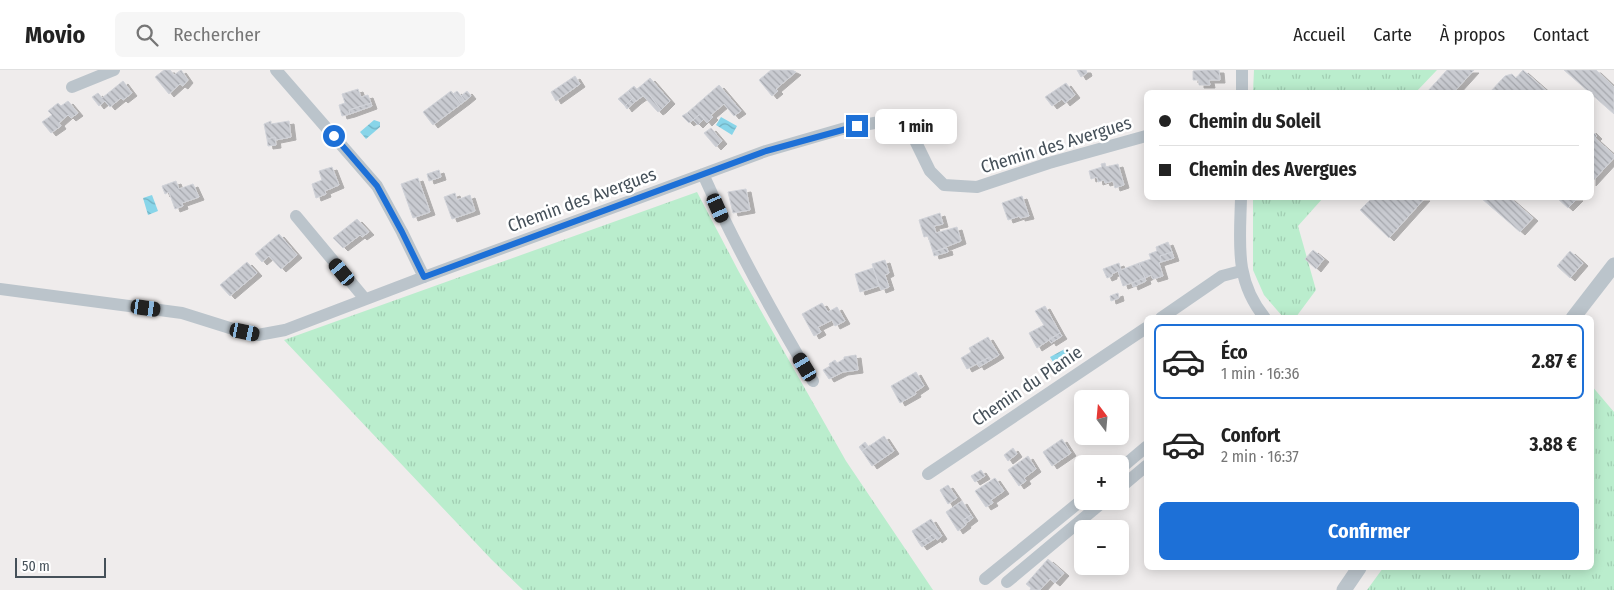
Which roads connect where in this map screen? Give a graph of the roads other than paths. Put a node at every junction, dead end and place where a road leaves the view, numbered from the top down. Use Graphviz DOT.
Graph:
graph roads {
  1 [pos="114,70"];
  2 [pos="276,70"];
  3 [pos="1242,70"];
  4 [pos="72,87"];
  5 [pos="1242,90"];
  6 [pos="1144,137"];
  7 [pos="703,174"];
  8 [pos="1241,200"];
  9 [pos="296,216"];
  10 [pos="1614,265"];
  11 [pos="1241,271"];
  12 [pos="424,277"];
  13 [pos="0,289"];
  14 [pos="364,299"];
  15 [pos="1165,315"];
  16 [pos="1263,315"];
  17 [pos="1575,315"];
  18 [pos="1144,329"];
  19 [pos="814,381"];
  20 [pos="1144,449"];
  21 [pos="1129,461"];
  22 [pos="1144,468"];
  23 [pos="928,474"];
  24 [pos="1129,480"];
  25 [pos="1074,507"];
  26 [pos="1093,510"];
  27 [pos="1358,570"];
  28 [pos="985,579"];
  29 [pos="1007,582"];
  30 [pos="1344,590"];
  1 -- 4 [label="street"];
  2 -- 12 [label="street"];
  3 -- 5 [label="street"];
  6 -- 7 [label="street, Chemin des Avergues"];
  7 -- 12 [label="street, Chemin des Avergues"];
  7 -- 19 [label="street"];
  8 -- 11 [label="street"];
  9 -- 14 [label="street"];
  10 -- 17 [label="street"];
  11 -- 15 [label="street"];
  11 -- 16 [label="street"];
  12 -- 14 [label="street, Chemin des Avergues"];
  13 -- 14 [label="street, Chemin des Avergues"];
  18 -- 23 [label="street, Chemin du Planie"];
  20 -- 21 [label="street"];
  22 -- 24 [label="street"];
  25 -- 28 [label="street"];
  26 -- 29 [label="street"];
  27 -- 30 [label="street"];
}
